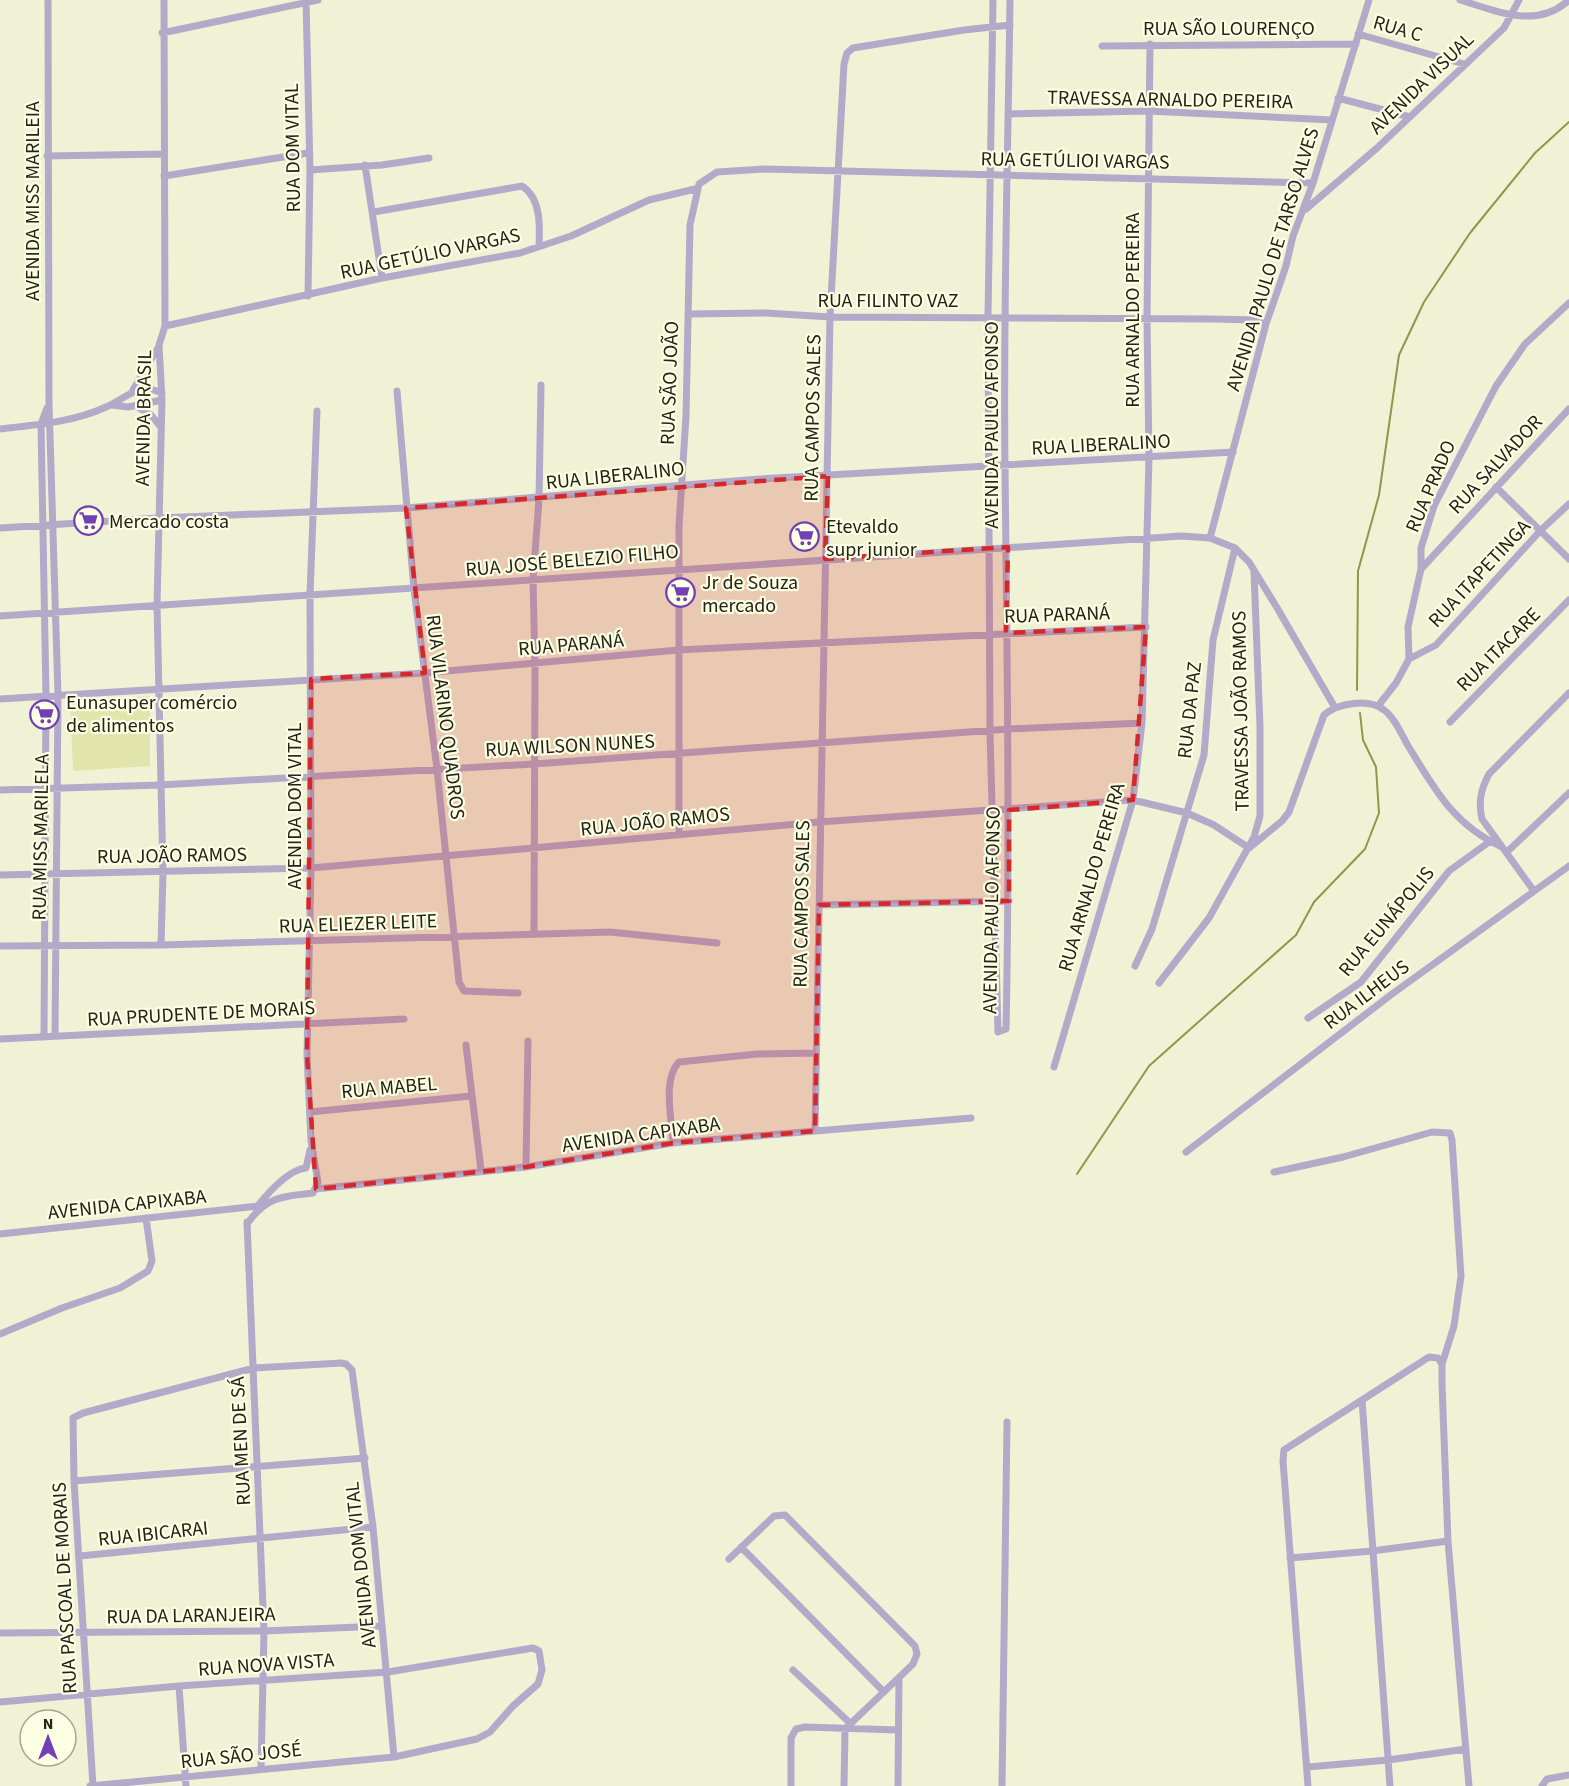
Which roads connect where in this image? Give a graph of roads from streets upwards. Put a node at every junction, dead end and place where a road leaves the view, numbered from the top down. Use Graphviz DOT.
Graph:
graph roads {
  1 [pos="48,0"];
  2 [pos="164,0"];
  3 [pos="318,0"];
  4 [pos="993,0"];
  5 [pos="1010,0"];
  6 [pos="1369,0"];
  7 [pos="1460,0"];
  8 [pos="1519,0"];
  9 [pos="1569,0"];
  10 [pos="306,1"];
  11 [pos="1513,16"];
  12 [pos="1010,25"];
  13 [pos="993,26"];
  14 [pos="162,33"];
  15 [pos="1358,34"];
  16 [pos="1150,44"];
  17 [pos="1356,44"];
  18 [pos="1102,46"];
  19 [pos="1464,64"];
  20 [pos="1338,98"];
  21 [pos="1148,111"];
  22 [pos="1008,114"];
  23 [pos="1410,117"];
  24 [pos="1332,120"];
  25 [pos="308,153"];
  26 [pos="164,154"];
  27 [pos="47,156"];
  28 [pos="429,158"];
  29 [pos="365,165"];
  30 [pos="310,170"];
  31 [pos="836,171"];
  32 [pos="164,176"];
  33 [pos="989,176"];
  34 [pos="1008,176"];
  35 [pos="1148,178"];
  36 [pos="1313,183"];
  37 [pos="695,189"];
  38 [pos="1303,211"];
  39 [pos="374,212"];
  40 [pos="539,246"];
  41 [pos="382,278"];
  42 [pos="308,296"];
  43 [pos="1569,303"];
  44 [pos="688,314"];
  45 [pos="830,317"];
  46 [pos="988,317"];
  47 [pos="1007,318"];
  48 [pos="1147,318"];
  49 [pos="1266,324"];
  50 [pos="165,326"];
  51 [pos="159,345"];
  52 [pos="541,385"];
  53 [pos="133,390"];
  54 [pos="397,392"];
  55 [pos="162,397"];
  56 [pos="49,403"];
  57 [pos="112,405"];
  58 [pos="136,406"];
  59 [pos="1569,409"];
  60 [pos="316,411"];
  61 [pos="50,423"];
  62 [pos="41,424"];
  63 [pos="160,426"];
  64 [pos="0,429"];
  65 [pos="1233,452"];
  66 [pos="1149,458"];
  67 [pos="1005,465"];
  68 [pos="989,466"];
  69 [pos="828,476"];
  70 [pos="681,485"];
  71 [pos="1496,487"];
  72 [pos="538,499"];
  73 [pos="1569,504"];
  74 [pos="406,508"];
  75 [pos="314,513"];
  76 [pos="158,518"];
  77 [pos="44,524"];
  78 [pos="54,524"];
  79 [pos="0,528"];
  80 [pos="1541,530"];
  81 [pos="1148,538"];
  82 [pos="1210,538"];
  83 [pos="1008,547"];
  84 [pos="989,548"];
  85 [pos="1235,548"];
  86 [pos="825,559"];
  87 [pos="1569,559"];
  88 [pos="678,568"];
  89 [pos="1420,569"];
  90 [pos="1254,572"];
  91 [pos="533,580"];
  92 [pos="414,589"];
  93 [pos="310,595"];
  94 [pos="1569,600"];
  95 [pos="157,605"];
  96 [pos="56,612"];
  97 [pos="44,613"];
  98 [pos="0,616"];
  99 [pos="1146,627"];
  100 [pos="990,633"];
  101 [pos="1006,633"];
  102 [pos="823,643"];
  103 [pos="678,650"];
  104 [pos="1408,659"];
  105 [pos="535,665"];
  106 [pos="425,673"];
  107 [pos="311,680"];
  108 [pos="159,690"];
  109 [pos="1569,693"];
  110 [pos="58,695"];
  111 [pos="46,696"];
  112 [pos="0,699"];
  113 [pos="1334,706"];
  114 [pos="1378,706"];
  115 [pos="1450,722"];
  116 [pos="1142,723"];
  117 [pos="1009,729"];
  118 [pos="990,731"];
  119 [pos="820,745"];
  120 [pos="677,755"];
  121 [pos="534,764"];
  122 [pos="437,769"];
  123 [pos="310,775"];
  124 [pos="160,785"];
  125 [pos="43,787"];
  126 [pos="57,787"];
  127 [pos="0,790"];
  128 [pos="1569,793"];
  129 [pos="1133,800"];
  130 [pos="1009,810"];
  131 [pos="990,811"];
  132 [pos="1187,813"];
  133 [pos="819,822"];
  134 [pos="679,834"];
  135 [pos="1489,842"];
  136 [pos="1249,848"];
  137 [pos="533,850"];
  138 [pos="1504,850"];
  139 [pos="447,856"];
  140 [pos="1569,866"];
  141 [pos="311,868"];
  142 [pos="43,873"];
  143 [pos="55,873"];
  144 [pos="162,873"];
  145 [pos="0,875"];
  146 [pos="1534,891"];
  147 [pos="1009,901"];
  148 [pos="994,902"];
  149 [pos="819,905"];
  150 [pos="534,934"];
  151 [pos="456,935"];
  152 [pos="308,942"];
  153 [pos="717,943"];
  154 [pos="42,945"];
  155 [pos="55,945"];
  156 [pos="161,945"];
  157 [pos="0,946"];
  158 [pos="1135,966"];
  159 [pos="1159,983"];
  160 [pos="518,993"];
  161 [pos="1308,1018"];
  162 [pos="404,1019"];
  163 [pos="308,1024"];
  164 [pos="44,1036"];
  165 [pos="55,1036"];
  166 [pos="0,1039"];
  167 [pos="528,1041"];
  168 [pos="466,1045"];
  169 [pos="815,1053"];
  170 [pos="1054,1067"];
  171 [pos="471,1096"];
  172 [pos="310,1112"];
  173 [pos="971,1118"];
  174 [pos="815,1131"];
  175 [pos="311,1141"];
  176 [pos="673,1143"];
  177 [pos="1186,1152"];
  178 [pos="526,1167"];
  179 [pos="482,1170"];
  180 [pos="1274,1172"];
  181 [pos="316,1189"];
  182 [pos="258,1206"];
  183 [pos="146,1218"];
  184 [pos="247,1224"];
  185 [pos="0,1234"];
  186 [pos="0,1334"];
  187 [pos="1442,1364"];
  188 [pos="254,1368"];
  189 [pos="1362,1400"];
  190 [pos="1007,1422"];
  191 [pos="365,1458"];
  192 [pos="258,1465"];
  193 [pos="74,1481"];
  194 [pos="373,1527"];
  195 [pos="261,1538"];
  196 [pos="1448,1540"];
  197 [pos="741,1547"];
  198 [pos="1372,1551"];
  199 [pos="80,1556"];
  200 [pos="1290,1558"];
  201 [pos="729,1559"];
  202 [pos="382,1626"];
  203 [pos="264,1631"];
  204 [pos="0,1633"];
  205 [pos="85,1634"];
  206 [pos="533,1648"];
  207 [pos="793,1670"];
  208 [pos="388,1672"];
  209 [pos="899,1679"];
  210 [pos="264,1682"];
  211 [pos="179,1686"];
  212 [pos="884,1692"];
  213 [pos="87,1693"];
  214 [pos="0,1702"];
  215 [pos="847,1726"];
  216 [pos="898,1730"];
  217 [pos="1466,1749"];
  218 [pos="394,1757"];
  219 [pos="1388,1760"];
  220 [pos="1308,1767"];
  221 [pos="261,1769"];
  222 [pos="1569,1774"];
  223 [pos="184,1778"];
  224 [pos="92,1786"];
  225 [pos="186,1786"];
  226 [pos="791,1786"];
  227 [pos="844,1786"];
  228 [pos="898,1786"];
  229 [pos="1002,1786"];
  230 [pos="1308,1786"];
  231 [pos="1390,1786"];
  232 [pos="1469,1786"];
  233 [pos="1542,1786"];
  1 -- 27 [label="street, AVENIDA MISS MARILEIA"];
  2 -- 14 [label="street, AVENIDA BRASIL"];
  3 -- 10 [label="street"];
  4 -- 13 [label="street, AVENIDA PAULO AFONSO"];
  5 -- 12 [label="street, AVENIDA PAULO AFONSO"];
  6 -- 15 [label="street, AVENIDA PAULO DE TARSO ALVES"];
  7 -- 11 [label="street"];
  8 -- 11 [label="street"];
  9 -- 11 [label="street"];
  10 -- 14 [label="street"];
  10 -- 25 [label="street, RUA DOM VITAL"];
  11 -- 19 [label="street, AVENIDA VISUAL"];
  12 -- 13 [label="street, RUA CAMPOS SALES"];
  12 -- 22 [label="street, AVENIDA PAULO AFONSO"];
  13 -- 31 [label="street, RUA CAMPOS SALES"];
  13 -- 33 [label="street, AVENIDA PAULO AFONSO"];
  14 -- 26 [label="street, AVENIDA BRASIL"];
  15 -- 17 [label="street, AVENIDA PAULO DE TARSO ALVES"];
  15 -- 19 [label="street, RUA C"];
  16 -- 17 [label="street, RUA SÃO LOURENÇO"];
  16 -- 18 [label="street, RUA SÃO LOURENÇO"];
  16 -- 21 [label="street, RUA ARNALDO PEREIRA"];
  17 -- 20 [label="street, AVENIDA PAULO DE TARSO ALVES"];
  19 -- 23 [label="street, AVENIDA VISUAL"];
  20 -- 23 [label="street"];
  20 -- 24 [label="street, AVENIDA PAULO DE TARSO ALVES"];
  21 -- 22 [label="street, TRAVESSA ARNALDO PEREIRA"];
  21 -- 24 [label="street, TRAVESSA ARNALDO PEREIRA"];
  21 -- 35 [label="street, RUA ARNALDO PEREIRA"];
  22 -- 34 [label="street, AVENIDA PAULO AFONSO"];
  23 -- 38 [label="street, AVENIDA VISUAL"];
  24 -- 36 [label="street, AVENIDA PAULO DE TARSO ALVES"];
  25 -- 30 [label="street, RUA DOM VITAL"];
  25 -- 32 [label="street"];
  26 -- 27 [label="street"];
  26 -- 32 [label="street, AVENIDA BRASIL"];
  27 -- 56 [label="street, AVENIDA MISS MARILEIA"];
  28 -- 29 [label="street"];
  29 -- 30 [label="street"];
  29 -- 39 [label="street"];
  30 -- 42 [label="street, RUA DOM VITAL"];
  31 -- 33 [label="street, RUA GETÚLIOI VARGAS"];
  31 -- 37 [label="street"];
  31 -- 45 [label="street, RUA CAMPOS SALES"];
  32 -- 50 [label="street, AVENIDA BRASIL"];
  33 -- 34 [label="street, RUA GETÚLIOI VARGAS"];
  33 -- 46 [label="street, AVENIDA PAULO AFONSO"];
  34 -- 35 [label="street, RUA GETÚLIOI VARGAS"];
  34 -- 47 [label="street, AVENIDA PAULO AFONSO"];
  35 -- 36 [label="street, RUA GETÚLIOI VARGAS"];
  35 -- 48 [label="street, RUA ARNALDO PEREIRA"];
  36 -- 38 [label="street, AVENIDA PAULO DE TARSO ALVES"];
  37 -- 40 [label="street, RUA GETÚLIO VARGAS"];
  37 -- 44 [label="street, RUA SÃO JOÃO"];
  38 -- 49 [label="street, AVENIDA PAULO DE TARSO ALVES"];
  39 -- 40 [label="street"];
  39 -- 41 [label="street"];
  40 -- 41 [label="street, RUA GETÚLIO VARGAS"];
  41 -- 42 [label="street, RUA GETÚLIO VARGAS"];
  42 -- 50 [label="street, RUA GETÚLIO VARGAS"];
  43 -- 89 [label="street, RUA PRADO"];
  44 -- 45 [label="street, RUA FILINTO VAZ"];
  44 -- 70 [label="street, RUA SÃO JOÃO"];
  45 -- 46 [label="street, RUA FILINTO VAZ"];
  45 -- 69 [label="street, RUA CAMPOS SALES"];
  46 -- 47 [label="street, RUA FILINTO VAZ"];
  46 -- 68 [label="street, AVENIDA PAULO AFONSO"];
  47 -- 48 [label="street, RUA FILINTO VAZ"];
  47 -- 67 [label="street, AVENIDA PAULO AFONSO"];
  48 -- 49 [label="street, RUA FILINTO VAZ"];
  48 -- 66 [label="street, RUA ARNALDO PEREIRA"];
  49 -- 65 [label="street, AVENIDA PAULO DE TARSO ALVES"];
  50 -- 51 [label="street, AVENIDA BRASIL"];
  51 -- 53 [label="street"];
  51 -- 55 [label="street, AVENIDA BRASIL"];
  52 -- 72 [label="street"];
  53 -- 55 [label="street"];
  53 -- 57 [label="street"];
  54 -- 74 [label="street, RUA VILARINO QUADROS"];
  55 -- 58 [label="street"];
  55 -- 63 [label="street, AVENIDA BRASIL"];
  56 -- 61 [label="street, AVENIDA MISS MARILEIA"];
  56 -- 62 [label="street, AVENIDA MISS MARILEIA"];
  57 -- 58 [label="street"];
  57 -- 61 [label="street"];
  58 -- 63 [label="street"];
  59 -- 71 [label="street, RUA SALVADOR"];
  60 -- 75 [label="street, AVENIDA DOM VITAL"];
  61 -- 62 [label="street"];
  61 -- 78 [label="street, RUA MISS MARILELA"];
  62 -- 64 [label="street"];
  62 -- 77 [label="street, RUA MISS MARILELA"];
  63 -- 76 [label="street, AVENIDA BRASIL"];
  65 -- 66 [label="street, RUA LIBERALINO"];
  65 -- 82 [label="street, AVENIDA PAULO DE TARSO ALVES"];
  66 -- 67 [label="street, RUA LIBERALINO"];
  66 -- 81 [label="street, RUA ARNALDO PEREIRA"];
  67 -- 68 [label="street, RUA LIBERALINO"];
  67 -- 83 [label="street, AVENIDA PAULO AFONSO"];
  68 -- 69 [label="street, RUA LIBERALINO"];
  68 -- 84 [label="street, AVENIDA PAULO AFONSO"];
  69 -- 70 [label="street, RUA LIBERALINO"];
  69 -- 86 [label="street, RUA CAMPOS SALES"];
  70 -- 72 [label="street, RUA LIBERALINO"];
  70 -- 88 [label="street, RUA SÃO JOÃO"];
  71 -- 80 [label="street"];
  71 -- 89 [label="street, RUA SALVADOR"];
  72 -- 74 [label="street, RUA LIBERALINO"];
  72 -- 91 [label="street"];
  73 -- 80 [label="street, RUA ITAPETINGA"];
  74 -- 75 [label="street, RUA LIBERALINO"];
  74 -- 92 [label="street, RUA VILARINO QUADROS"];
  75 -- 76 [label="street, RUA LIBERALINO"];
  75 -- 93 [label="street, AVENIDA DOM VITAL"];
  76 -- 78 [label="street, RUA LIBERALINO"];
  76 -- 95 [label="street, AVENIDA BRASIL"];
  77 -- 78 [label="street, RUA LIBERALINO"];
  77 -- 79 [label="street, RUA LIBERALINO"];
  77 -- 97 [label="street, RUA MISS MARILELA"];
  78 -- 96 [label="street, RUA MISS MARILELA"];
  80 -- 87 [label="street"];
  80 -- 104 [label="street, RUA ITAPETINGA"];
  81 -- 82 [label="street"];
  81 -- 83 [label="street, RUA JOSÉ BELEZIO FILHO"];
  81 -- 99 [label="street, RUA ARNALDO PEREIRA"];
  82 -- 85 [label="street"];
  83 -- 84 [label="street, RUA JOSÉ BELEZIO FILHO"];
  83 -- 101 [label="street, AVENIDA PAULO AFONSO"];
  84 -- 86 [label="street, RUA JOSÉ BELEZIO FILHO"];
  84 -- 100 [label="street, AVENIDA PAULO AFONSO"];
  85 -- 90 [label="street"];
  85 -- 132 [label="street, RUA DA PAZ"];
  86 -- 88 [label="street, RUA JOSÉ BELEZIO FILHO"];
  86 -- 102 [label="street, RUA CAMPOS SALES"];
  88 -- 91 [label="street, RUA JOSÉ BELEZIO FILHO"];
  88 -- 103 [label="street, RUA SÃO JOÃO"];
  89 -- 104 [label="street, RUA PRADO"];
  90 -- 113 [label="street"];
  90 -- 136 [label="street, TRAVESSA JOÃO RAMOS"];
  91 -- 92 [label="street, RUA JOSÉ BELEZIO FILHO"];
  91 -- 105 [label="street"];
  92 -- 93 [label="street, RUA JOSÉ BELEZIO FILHO"];
  92 -- 106 [label="street, RUA VILARINO QUADROS"];
  93 -- 95 [label="street, RUA JOSÉ BELEZIO FILHO"];
  93 -- 107 [label="street, AVENIDA DOM VITAL"];
  94 -- 115 [label="street, RUA ITACARE"];
  95 -- 96 [label="street, RUA JOSÉ BELEZIO FILHO"];
  95 -- 108 [label="street, AVENIDA BRASIL"];
  96 -- 97 [label="street, RUA JOSÉ BELEZIO FILHO"];
  96 -- 110 [label="street, RUA MISS MARILELA"];
  97 -- 98 [label="street, RUA JOSÉ BELEZIO FILHO"];
  97 -- 111 [label="street, RUA MISS MARILELA"];
  99 -- 101 [label="street, RUA PARANÁ"];
  99 -- 116 [label="street, RUA ARNALDO PEREIRA"];
  100 -- 101 [label="street, RUA PARANÁ"];
  100 -- 102 [label="street, RUA PARANÁ"];
  100 -- 118 [label="street, AVENIDA PAULO AFONSO"];
  101 -- 117 [label="street, AVENIDA PAULO AFONSO"];
  102 -- 103 [label="street, RUA PARANÁ"];
  102 -- 119 [label="street, RUA CAMPOS SALES"];
  103 -- 105 [label="street, RUA PARANÁ"];
  103 -- 120 [label="street, RUA SÃO JOÃO"];
  104 -- 114 [label="street, RUA PRADO"];
  105 -- 106 [label="street, RUA PARANÁ"];
  105 -- 121 [label="street"];
  106 -- 107 [label="street, RUA PARANÁ"];
  106 -- 122 [label="street, RUA VILARINO QUADROS"];
  107 -- 108 [label="street, RUA PARANÁ"];
  107 -- 123 [label="street, AVENIDA DOM VITAL"];
  108 -- 110 [label="street, RUA PARANÁ"];
  108 -- 124 [label="street, AVENIDA BRASIL"];
  109 -- 138 [label="street"];
  110 -- 111 [label="street, RUA PARANÁ"];
  110 -- 126 [label="street, RUA MISS MARILELA"];
  111 -- 112 [label="street, RUA PARANÁ"];
  111 -- 125 [label="street, RUA MISS MARILELA"];
  113 -- 114 [label="street"];
  113 -- 136 [label="street"];
  114 -- 135 [label="street"];
  116 -- 117 [label="street, RUA WILSON NUNES"];
  116 -- 129 [label="street, RUA ARNALDO PEREIRA"];
  117 -- 118 [label="street, RUA WILSON NUNES"];
  117 -- 130 [label="street, AVENIDA PAULO AFONSO"];
  118 -- 119 [label="street, RUA WILSON NUNES"];
  118 -- 131 [label="street, AVENIDA PAULO AFONSO"];
  119 -- 120 [label="street, RUA WILSON NUNES"];
  119 -- 133 [label="street, RUA CAMPOS SALES"];
  120 -- 121 [label="street, RUA WILSON NUNES"];
  120 -- 134 [label="street, RUA SÃO JOÃO"];
  121 -- 122 [label="street, RUA WILSON NUNES"];
  121 -- 137 [label="street"];
  122 -- 123 [label="street, RUA WILSON NUNES"];
  122 -- 139 [label="street, RUA VILARINO QUADROS"];
  123 -- 124 [label="street, RUA WILSON NUNES"];
  123 -- 141 [label="street, AVENIDA DOM VITAL"];
  124 -- 126 [label="street, RUA WILSON NUNES"];
  124 -- 144 [label="street, AVENIDA BRASIL"];
  125 -- 126 [label="street, RUA WILSON NUNES"];
  125 -- 127 [label="street, RUA WILSON NUNES"];
  125 -- 142 [label="street, RUA MISS MARILELA"];
  126 -- 143 [label="street, RUA MISS MARILELA"];
  128 -- 138 [label="street"];
  129 -- 130 [label="street, RUA JOÃO RAMOS"];
  129 -- 132 [label="street, RUA JOÃO RAMOS"];
  129 -- 170 [label="street, RUA ARNALDO PEREIRA"];
  130 -- 131 [label="street, RUA JOÃO RAMOS"];
  130 -- 147 [label="street, AVENIDA PAULO AFONSO"];
  131 -- 133 [label="street, RUA JOÃO RAMOS"];
  131 -- 148 [label="street, AVENIDA PAULO AFONSO"];
  132 -- 136 [label="street, RUA JOÃO RAMOS"];
  132 -- 158 [label="street, RUA DA PAZ"];
  133 -- 134 [label="street, RUA JOÃO RAMOS"];
  133 -- 149 [label="street, RUA CAMPOS SALES"];
  134 -- 137 [label="street, RUA JOÃO RAMOS"];
  135 -- 138 [label="street"];
  135 -- 161 [label="street, RUA EUNÁPOLIS"];
  136 -- 159 [label="street"];
  137 -- 139 [label="street, RUA JOÃO RAMOS"];
  137 -- 150 [label="street"];
  138 -- 146 [label="street"];
  139 -- 141 [label="street, RUA JOÃO RAMOS"];
  139 -- 151 [label="street, RUA VILARINO QUADROS"];
  140 -- 146 [label="street, RUA ILHEUS"];
  141 -- 144 [label="street, RUA JOÃO RAMOS"];
  141 -- 152 [label="street, AVENIDA DOM VITAL"];
  142 -- 143 [label="street, RUA JOÃO RAMOS"];
  142 -- 145 [label="street, RUA JOÃO RAMOS"];
  142 -- 154 [label="street, RUA MISS MARILELA"];
  143 -- 144 [label="street, RUA JOÃO RAMOS"];
  143 -- 155 [label="street, RUA MISS MARILELA"];
  144 -- 156 [label="street, AVENIDA BRASIL"];
  146 -- 177 [label="street, RUA ILHEUS"];
  147 -- 148 [label="street"];
  147 -- 148 [label="street, AVENIDA PAULO AFONSO"];
  148 -- 149 [label="street"];
  149 -- 169 [label="street, RUA CAMPOS SALES"];
  150 -- 151 [label="street, RUA ELIEZER LEITE"];
  150 -- 153 [label="street, RUA ELIEZER LEITE"];
  151 -- 152 [label="street, RUA ELIEZER LEITE"];
  151 -- 160 [label="street, RUA VILARINO QUADROS"];
  152 -- 156 [label="street, RUA ELIEZER LEITE"];
  152 -- 163 [label="street, AVENIDA DOM VITAL"];
  154 -- 155 [label="street, RUA ELIEZER LEITE"];
  154 -- 157 [label="street, RUA ELIEZER LEITE"];
  154 -- 164 [label="street, RUA MISS MARILELA"];
  155 -- 156 [label="street, RUA ELIEZER LEITE"];
  155 -- 165 [label="street, RUA MISS MARILELA"];
  162 -- 163 [label="street, RUA PRUDENTE DE MORAIS"];
  163 -- 165 [label="street, RUA PRUDENTE DE MORAIS"];
  163 -- 172 [label="street, AVENIDA DOM VITAL"];
  164 -- 165 [label="street, RUA PRUDENTE DE MORAIS"];
  164 -- 166 [label="street, RUA PRUDENTE DE MORAIS"];
  167 -- 178 [label="street"];
  168 -- 171 [label="street"];
  169 -- 174 [label="street, RUA CAMPOS SALES"];
  169 -- 176 [label="street"];
  171 -- 172 [label="street, RUA MABEL"];
  171 -- 179 [label="street"];
  172 -- 175 [label="street, AVENIDA DOM VITAL"];
  173 -- 174 [label="street, AVENIDA CAPIXABA"];
  174 -- 176 [label="street, AVENIDA CAPIXABA"];
  175 -- 181 [label="street, AVENIDA DOM VITAL"];
  175 -- 182 [label="street"];
  176 -- 178 [label="street, AVENIDA CAPIXABA"];
  178 -- 179 [label="street, AVENIDA CAPIXABA"];
  179 -- 181 [label="street, AVENIDA CAPIXABA"];
  180 -- 187 [label="street"];
  181 -- 184 [label="street"];
  182 -- 183 [label="street, AVENIDA CAPIXABA"];
  182 -- 184 [label="street"];
  183 -- 185 [label="street, AVENIDA CAPIXABA"];
  183 -- 186 [label="street"];
  184 -- 188 [label="street, RUA MEN DE SÁ"];
  187 -- 189 [label="street"];
  187 -- 196 [label="street"];
  188 -- 191 [label="street, AVENIDA DOM VITAL"];
  188 -- 192 [label="street, RUA MEN DE SÁ"];
  188 -- 193 [label="street, RUA PASCOAL DE MORAIS"];
  189 -- 198 [label="street"];
  189 -- 200 [label="street"];
  190 -- 229 [label="street"];
  191 -- 192 [label="street"];
  191 -- 194 [label="street, AVENIDA DOM VITAL"];
  192 -- 193 [label="street"];
  192 -- 195 [label="street, RUA MEN DE SÁ"];
  193 -- 199 [label="street, RUA PASCOAL DE MORAIS"];
  194 -- 195 [label="street, RUA IBICARAI"];
  194 -- 202 [label="street, AVENIDA DOM VITAL"];
  195 -- 199 [label="street, RUA IBICARAI"];
  195 -- 203 [label="street, RUA MEN DE SÁ"];
  196 -- 198 [label="street"];
  196 -- 217 [label="street"];
  197 -- 201 [label="street"];
  197 -- 209 [label="street"];
  197 -- 212 [label="street"];
  198 -- 200 [label="street"];
  198 -- 219 [label="street"];
  199 -- 205 [label="street, RUA PASCOAL DE MORAIS"];
  200 -- 220 [label="street"];
  202 -- 203 [label="street, RUA DA LARANJEIRA"];
  202 -- 208 [label="street, AVENIDA DOM VITAL"];
  203 -- 205 [label="street, RUA DA LARANJEIRA"];
  203 -- 210 [label="street, RUA MEN DE SÁ"];
  204 -- 205 [label="street, RUA DA LARANJEIRA"];
  205 -- 213 [label="street, RUA PASCOAL DE MORAIS"];
  206 -- 208 [label="street, RUA NOVA VISTA"];
  206 -- 218 [label="street, RUA SÃO JOSÉ"];
  207 -- 215 [label="street"];
  208 -- 210 [label="street, RUA NOVA VISTA"];
  208 -- 218 [label="street, AVENIDA DOM VITAL"];
  209 -- 212 [label="street"];
  209 -- 216 [label="street"];
  210 -- 211 [label="street, RUA NOVA VISTA"];
  210 -- 221 [label="street, RUA MEN DE SÁ"];
  211 -- 213 [label="street, RUA NOVA VISTA"];
  211 -- 223 [label="street"];
  212 -- 215 [label="street"];
  213 -- 214 [label="street, RUA NOVA VISTA"];
  213 -- 224 [label="street, RUA PASCOAL DE MORAIS"];
  215 -- 216 [label="street"];
  215 -- 226 [label="street"];
  215 -- 227 [label="street"];
  216 -- 228 [label="street"];
  217 -- 219 [label="street"];
  217 -- 232 [label="street"];
  218 -- 221 [label="street, RUA SÃO JOSÉ"];
  219 -- 220 [label="street"];
  219 -- 231 [label="street"];
  220 -- 230 [label="street"];
  221 -- 223 [label="street, RUA SÃO JOSÉ"];
  222 -- 233 [label="street"];
  223 -- 224 [label="street, RUA SÃO JOSÉ"];
  223 -- 225 [label="street"];
}
